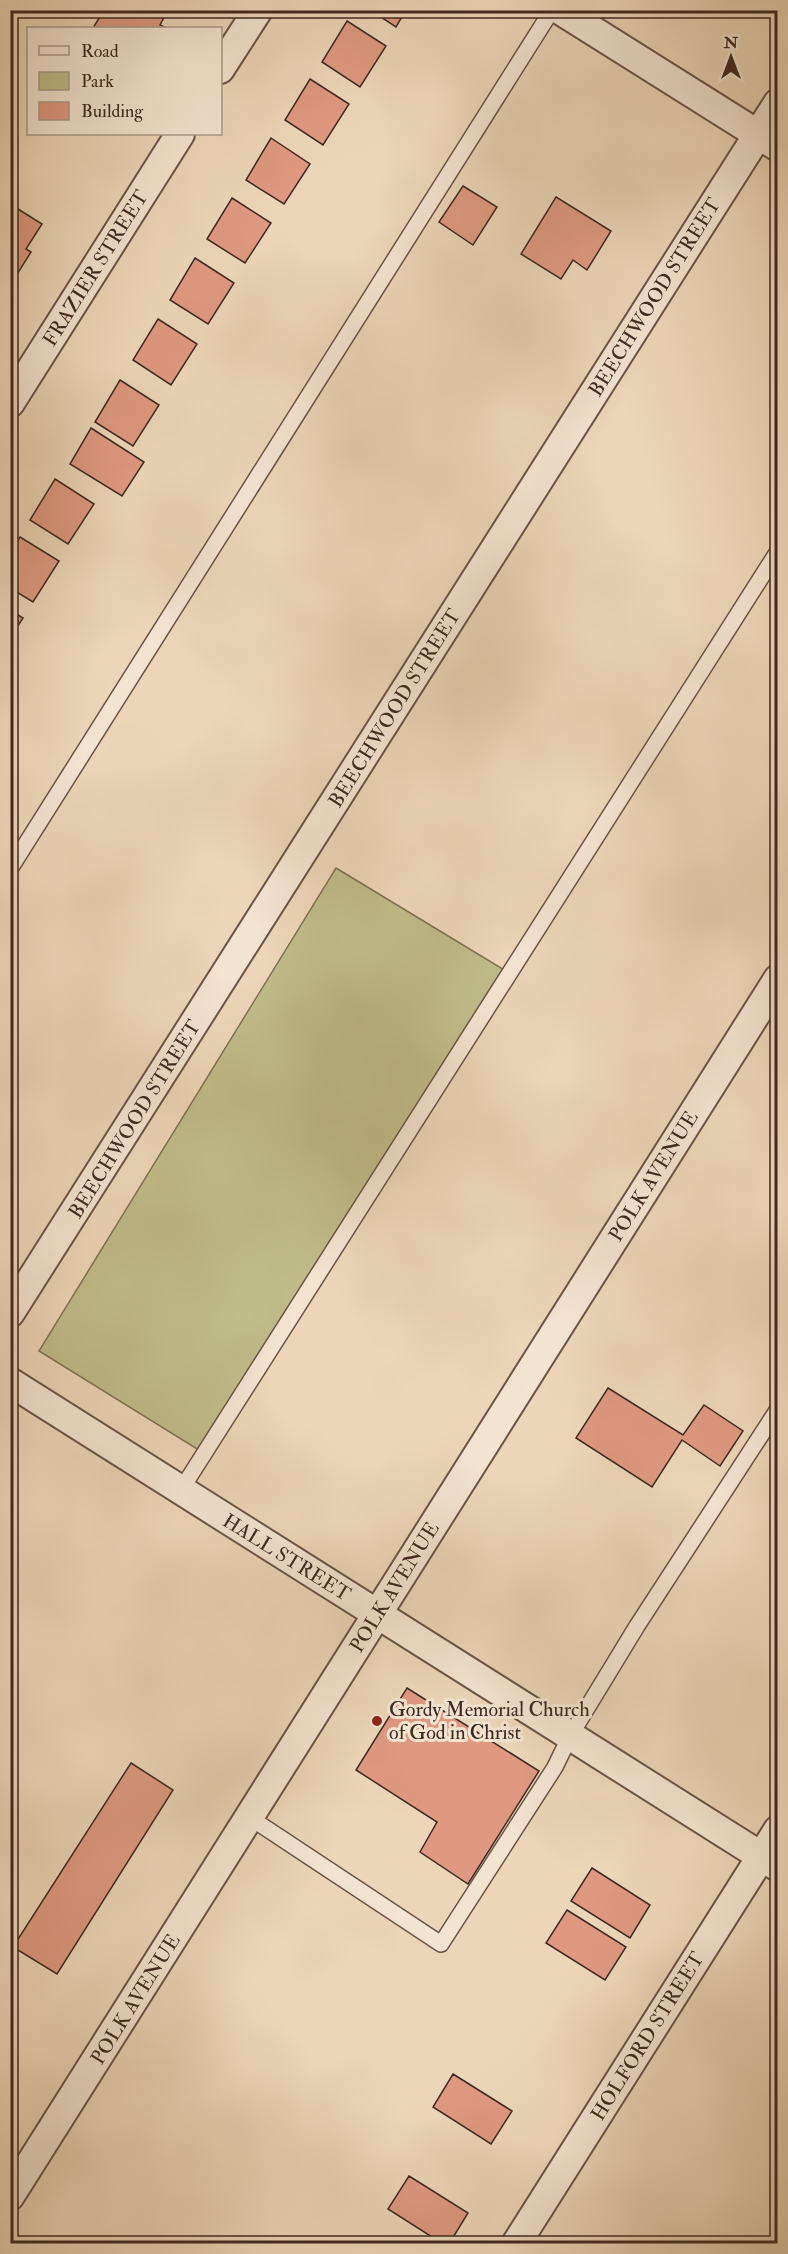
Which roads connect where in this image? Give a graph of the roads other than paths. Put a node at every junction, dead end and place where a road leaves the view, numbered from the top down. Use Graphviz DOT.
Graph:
graph roads {
  1 [pos="258,10"];
  2 [pos="552,10"];
  3 [pos="560,10"];
  4 [pos="222,66"];
  5 [pos="777,103"];
  6 [pos="179,135"];
  7 [pos="768,140"];
  8 [pos="10,403"];
  9 [pos="777,551"];
  10 [pos="10,869"];
  11 [pos="777,979"];
  12 [pos="10,1313"];
  13 [pos="10,1382"];
  14 [pos="777,1409"];
  15 [pos="181,1490"];
  16 [pos="377,1614"];
  17 [pos="570,1736"];
  18 [pos="249,1817"];
  19 [pos="777,1830"];
  20 [pos="769,1861"];
  21 [pos="10,2196"];
  22 [pos="516,2244"];
  1 -- 4 [label="street"];
  2 -- 10 [label="lane"];
  3 -- 7 [label="street"];
  5 -- 7 [label="street, BEECHWOOD STREET"];
  6 -- 8 [label="street, FRAZIER STREET"];
  7 -- 12 [label="street, BEECHWOOD STREET"];
  9 -- 15 [label="lane"];
  11 -- 16 [label="street, POLK AVENUE"];
  13 -- 15 [label="street, HALL STREET"];
  14 -- 17 [label="lane"];
  15 -- 16 [label="street, HALL STREET"];
  16 -- 17 [label="street, HALL STREET"];
  16 -- 18 [label="street, POLK AVENUE"];
  17 -- 18 [label="lane"];
  17 -- 20 [label="street, HALL STREET"];
  18 -- 21 [label="street, POLK AVENUE"];
  19 -- 20 [label="street, HOLFORD STREET"];
  20 -- 22 [label="street, HOLFORD STREET"];
}
